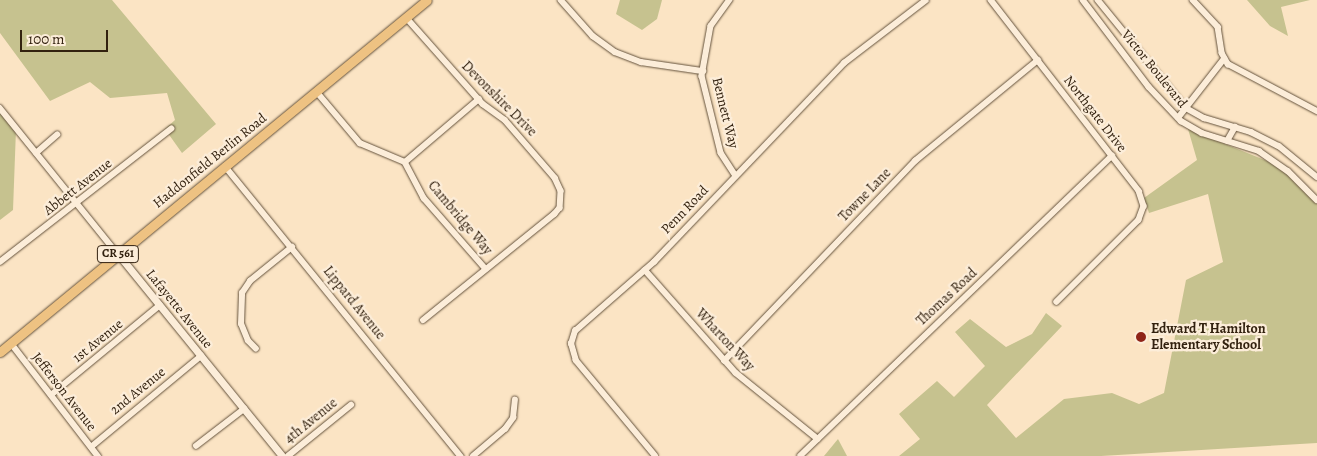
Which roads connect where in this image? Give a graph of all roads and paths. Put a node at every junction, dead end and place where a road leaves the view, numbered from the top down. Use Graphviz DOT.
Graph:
graph roads {
  1 [pos="427,0"];
  2 [pos="561,0"];
  3 [pos="730,0"];
  4 [pos="926,0"];
  5 [pos="991,0"];
  6 [pos="1083,0"];
  7 [pos="1098,0"];
  8 [pos="1193,0"];
  9 [pos="406,17"];
  10 [pos="1224,59"];
  11 [pos="1038,60"];
  12 [pos="702,71"];
  13 [pos="317,92"];
  14 [pos="479,99"];
  15 [pos="0,108"];
  16 [pos="1186,108"];
  17 [pos="1317,111"];
  18 [pos="1178,118"];
  19 [pos="1235,127"];
  20 [pos="171,129"];
  21 [pos="57,135"];
  22 [pos="1228,141"];
  23 [pos="36,153"];
  24 [pos="1112,156"];
  25 [pos="405,162"];
  26 [pos="225,166"];
  27 [pos="736,176"];
  28 [pos="1317,177"];
  29 [pos="1317,200"];
  30 [pos="77,204"];
  31 [pos="292,247"];
  32 [pos="118,254"];
  33 [pos="0,262"];
  34 [pos="486,269"];
  35 [pos="645,270"];
  36 [pos="1057,302"];
  37 [pos="160,305"];
  38 [pos="424,320"];
  39 [pos="11,343"];
  40 [pos="256,349"];
  41 [pos="0,352"];
  42 [pos="201,356"];
  43 [pos="724,361"];
  44 [pos="51,395"];
  45 [pos="515,400"];
  46 [pos="351,405"];
  47 [pos="244,409"];
  48 [pos="818,439"];
  49 [pos="196,446"];
  50 [pos="91,447"];
  51 [pos="98,456"];
  52 [pos="282,456"];
  53 [pos="288,456"];
  54 [pos="461,456"];
  55 [pos="473,456"];
  56 [pos="655,456"];
  57 [pos="800,456"];
  1 -- 9 [label="main road, Haddonfield Berlin Road / CR 561"];
  2 -- 12 [label="street"];
  3 -- 12 [label="street, Bennett Way"];
  4 -- 27 [label="street, Penn Road"];
  5 -- 11 [label="street, Northgate Drive"];
  6 -- 18 [label="street, Victor Boulevard"];
  7 -- 16 [label="street, Victor Boulevard"];
  8 -- 10 [label="street"];
  9 -- 13 [label="main road, Haddonfield Berlin Road / CR 561"];
  9 -- 14 [label="street, Devonshire Drive"];
  10 -- 16 [label="street"];
  10 -- 17 [label="street"];
  11 -- 24 [label="street, Northgate Drive"];
  11 -- 43 [label="street, Towne Lane"];
  12 -- 27 [label="street, Bennett Way"];
  13 -- 25 [label="street"];
  13 -- 26 [label="main road, Haddonfield Berlin Road / CR 561"];
  14 -- 25 [label="street"];
  14 -- 34 [label="street, Devonshire Drive"];
  15 -- 23 [label="street, Lafayette Avenue"];
  16 -- 18 [label="street"];
  16 -- 19 [label="street, Victor Boulevard"];
  18 -- 22 [label="street, Victor Boulevard"];
  19 -- 22 [label="street"];
  19 -- 28 [label="street, Victor Boulevard"];
  20 -- 30 [label="street, Abbett Avenue"];
  21 -- 23 [label="street"];
  22 -- 29 [label="street, Victor Boulevard"];
  23 -- 30 [label="street, Lafayette Avenue"];
  24 -- 36 [label="street, Northgate Drive"];
  24 -- 48 [label="street, Thomas Road"];
  25 -- 34 [label="street, Cambridge Way"];
  26 -- 31 [label="street, Lippard Avenue"];
  26 -- 32 [label="main road, Haddonfield Berlin Road / CR 561"];
  27 -- 35 [label="street, Penn Road"];
  30 -- 32 [label="street, Lafayette Avenue"];
  30 -- 33 [label="street, Abbett Avenue"];
  31 -- 40 [label="street"];
  31 -- 54 [label="street, Lippard Avenue"];
  32 -- 37 [label="street, Lafayette Avenue"];
  32 -- 39 [label="main road, Haddonfield Berlin Road / CR 561"];
  34 -- 38 [label="street, Devonshire Drive"];
  35 -- 43 [label="street, Wharton Way"];
  35 -- 56 [label="street, Penn Road"];
  37 -- 42 [label="street, Lafayette Avenue"];
  37 -- 44 [label="street, 1st Avenue"];
  39 -- 41 [label="main road, CR 561"];
  39 -- 44 [label="street, Jefferson Avenue"];
  42 -- 47 [label="street, Lafayette Avenue"];
  42 -- 50 [label="street, 2nd Avenue"];
  43 -- 48 [label="street, Wharton Way"];
  44 -- 50 [label="street, Jefferson Avenue"];
  45 -- 55 [label="street"];
  46 -- 53 [label="street, 4th Avenue"];
  47 -- 49 [label="street"];
  47 -- 52 [label="street, Lafayette Avenue"];
  48 -- 57 [label="street, Thomas Road"];
  50 -- 51 [label="street, Jefferson Avenue"];
}
